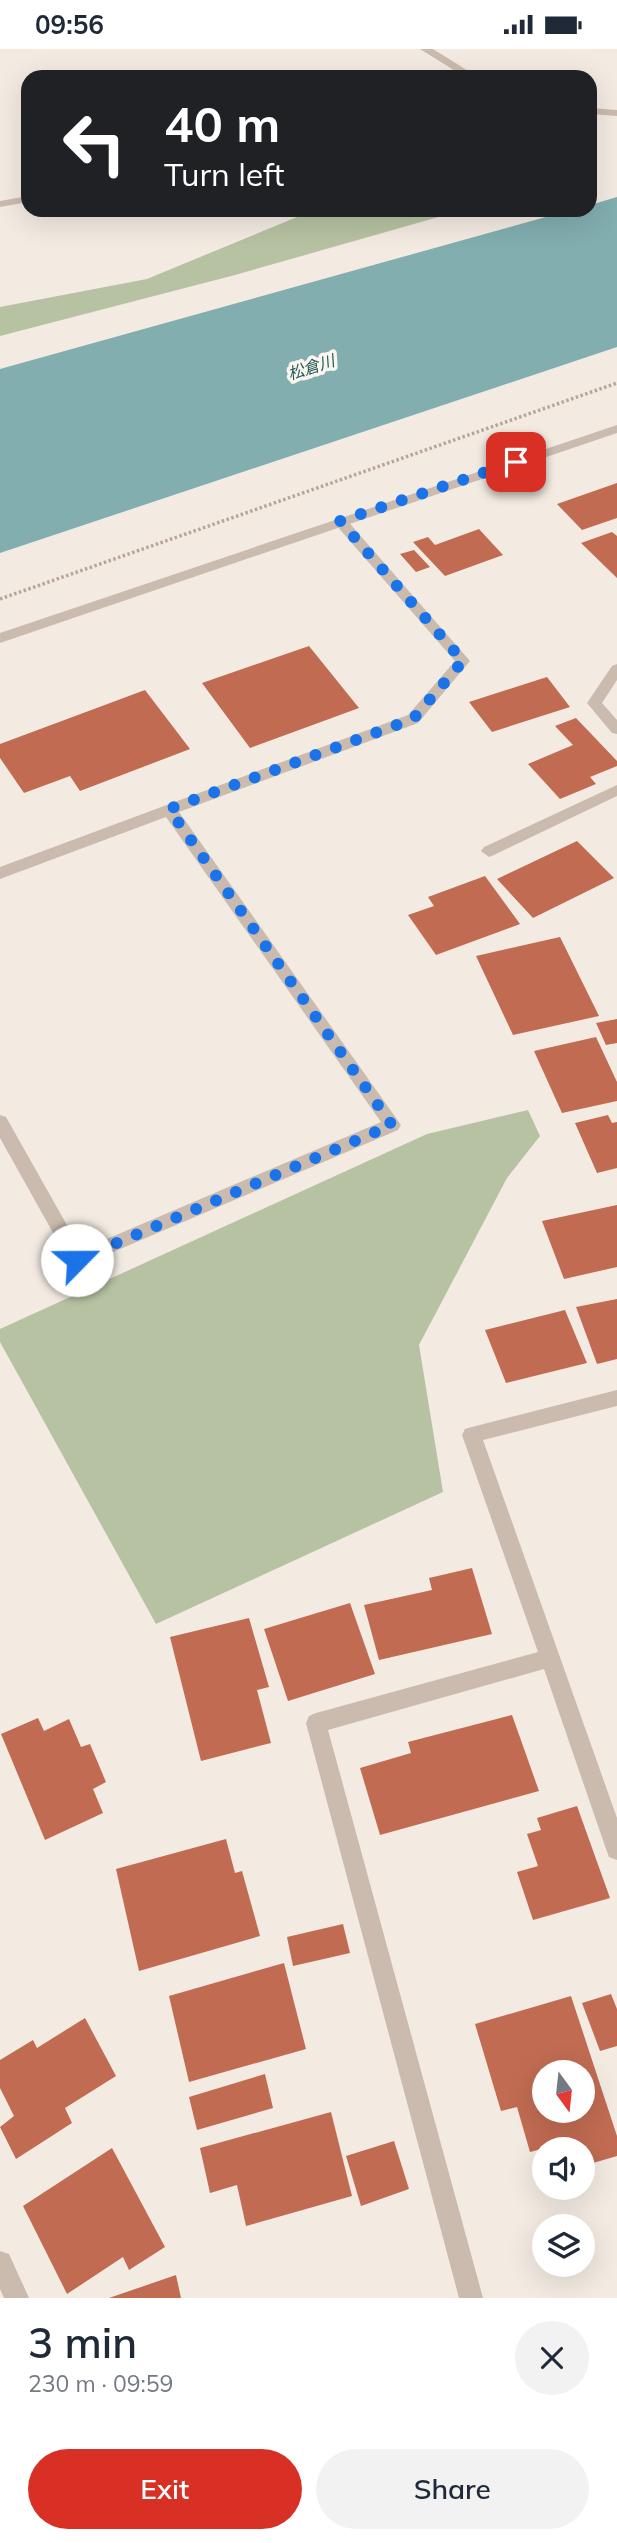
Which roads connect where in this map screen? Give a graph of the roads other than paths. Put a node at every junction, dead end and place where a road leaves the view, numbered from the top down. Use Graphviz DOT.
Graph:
graph roads {
  1 [pos="425,49"];
  2 [pos="461,70"];
  3 [pos="597,112"];
  4 [pos="617,113"];
  5 [pos="21,200"];
  6 [pos="0,204"];
  7 [pos="617,429"];
  8 [pos="340,521"];
  9 [pos="0,638"];
  10 [pos="617,669"];
  11 [pos="617,729"];
  12 [pos="617,790"];
  13 [pos="169,809"];
  14 [pos="489,851"];
  15 [pos="0,873"];
  16 [pos="0,1122"];
  17 [pos="617,1398"];
  18 [pos="549,1658"];
  19 [pos="617,1849"];
  20 [pos="0,2263"];
  21 [pos="17,2298"];
  22 [pos="471,2298"];
  1 -- 2 [label="street"];
  3 -- 4 [label="street"];
  5 -- 6 [label="street"];
  7 -- 8 [label="street"];
  8 -- 9 [label="street"];
  8 -- 13 [label="street"];
  10 -- 11 [label="street"];
  12 -- 14 [label="street"];
  13 -- 15 [label="street"];
  13 -- 16 [label="street"];
  17 -- 18 [label="street"];
  18 -- 19 [label="street"];
  18 -- 22 [label="street"];
  20 -- 21 [label="street"];
}
